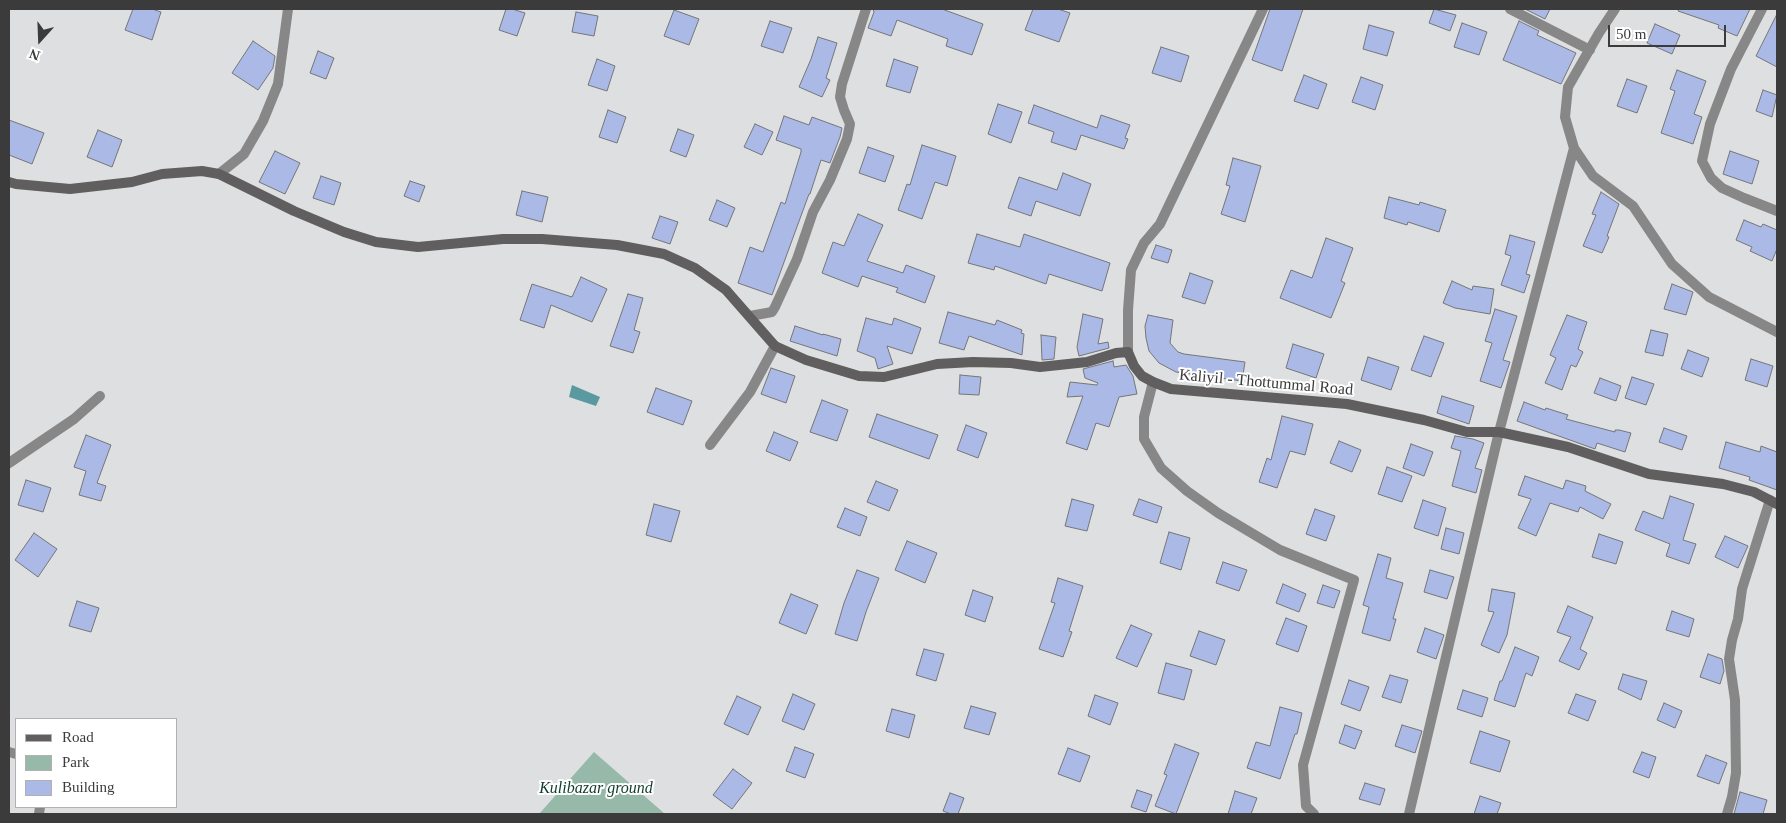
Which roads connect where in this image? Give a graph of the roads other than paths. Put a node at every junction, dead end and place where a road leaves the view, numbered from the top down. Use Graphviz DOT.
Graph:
graph roads {
  1 [pos="288,9"];
  2 [pos="866,9"];
  3 [pos="1263,9"];
  4 [pos="1510,9"];
  5 [pos="1616,9"];
  6 [pos="1762,9"];
  7 [pos="1590,50"];
  8 [pos="1574,148"];
  9 [pos="219,174"];
  10 [pos="9,182"];
  11 [pos="1777,211"];
  12 [pos="750,316"];
  13 [pos="1777,332"];
  14 [pos="775,346"];
  15 [pos="1128,352"];
  16 [pos="1153,382"];
  17 [pos="100,396"];
  18 [pos="1498,432"];
  19 [pos="710,446"];
  20 [pos="9,463"];
  21 [pos="1774,502"];
  22 [pos="1314,814"];
  23 [pos="1409,814"];
  24 [pos="1727,814"];
  1 -- 9 [label="street"];
  2 -- 12 [label="street"];
  3 -- 15 [label="street"];
  4 -- 7 [label="street"];
  5 -- 7 [label="street"];
  6 -- 11 [label="street"];
  7 -- 8 [label="street"];
  8 -- 13 [label="street"];
  8 -- 18 [label="street"];
  9 -- 10 [label="main road"];
  9 -- 12 [label="main road"];
  12 -- 14 [label="main road"];
  14 -- 15 [label="main road"];
  14 -- 19 [label="street"];
  15 -- 16 [label="main road, Kaliyil - Thottummal Road"];
  16 -- 18 [label="main road, Kaliyil - Thottummal Road"];
  16 -- 22 [label="street"];
  17 -- 20 [label="street"];
  18 -- 21 [label="main road, Kaliyil - Thottummal Road"];
  18 -- 23 [label="street"];
  21 -- 24 [label="street"];
}
